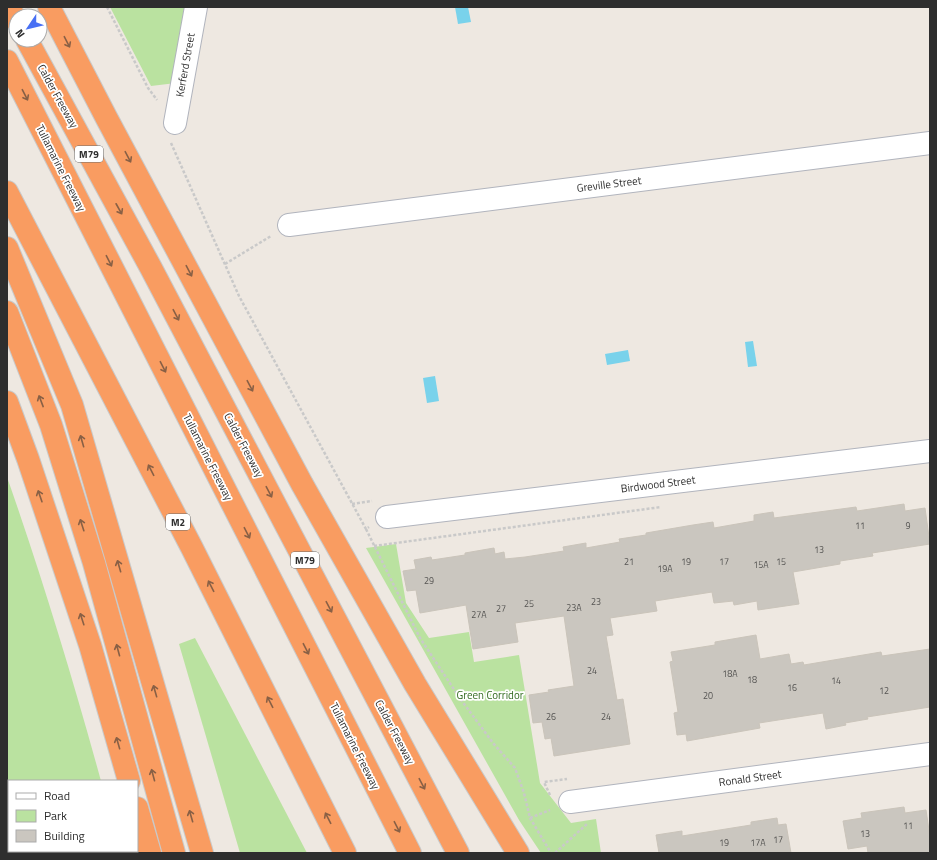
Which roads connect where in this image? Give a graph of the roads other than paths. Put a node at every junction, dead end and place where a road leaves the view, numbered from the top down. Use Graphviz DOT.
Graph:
graph roads {
  1 [pos="49,7"];
  2 [pos="196,7"];
  3 [pos="31,48"];
  4 [pos="7,61"];
  5 [pos="174,123"];
  6 [pos="930,142"];
  7 [pos="7,192"];
  8 [pos="289,225"];
  9 [pos="7,248"];
  10 [pos="7,312"];
  11 [pos="7,402"];
  12 [pos="930,451"];
  13 [pos="387,517"];
  14 [pos="415,684"];
  15 [pos="930,754"];
  16 [pos="129,780"];
  17 [pos="570,802"];
  18 [pos="138,811"];
  19 [pos="150,853"];
  20 [pos="174,853"];
  21 [pos="202,853"];
  22 [pos="345,853"];
  23 [pos="410,853"];
  24 [pos="458,853"];
  25 [pos="501,853"];
  26 [pos="518,853"];
  1 -- 14 [label="highway, one-way"];
  2 -- 5 [label="street, Kerferd Street"];
  3 -- 24 [label="highway, Calder Freeway / M79, one-way"];
  4 -- 23 [label="highway, Tullamarine Freeway, one-way"];
  6 -- 8 [label="street, Greville Street"];
  22 -- 7 [label="highway, M2, one-way"];
  21 -- 9 [label="highway, one-way"];
  20 -- 10 [label="highway, one-way"];
  16 -- 11 [label="highway, one-way"];
  12 -- 13 [label="street, Birdwood Street"];
  14 -- 25 [label="highway"];
  14 -- 26 [label="highway"];
  15 -- 17 [label="street, Ronald Street"];
  18 -- 19 [label="highway"];
}
